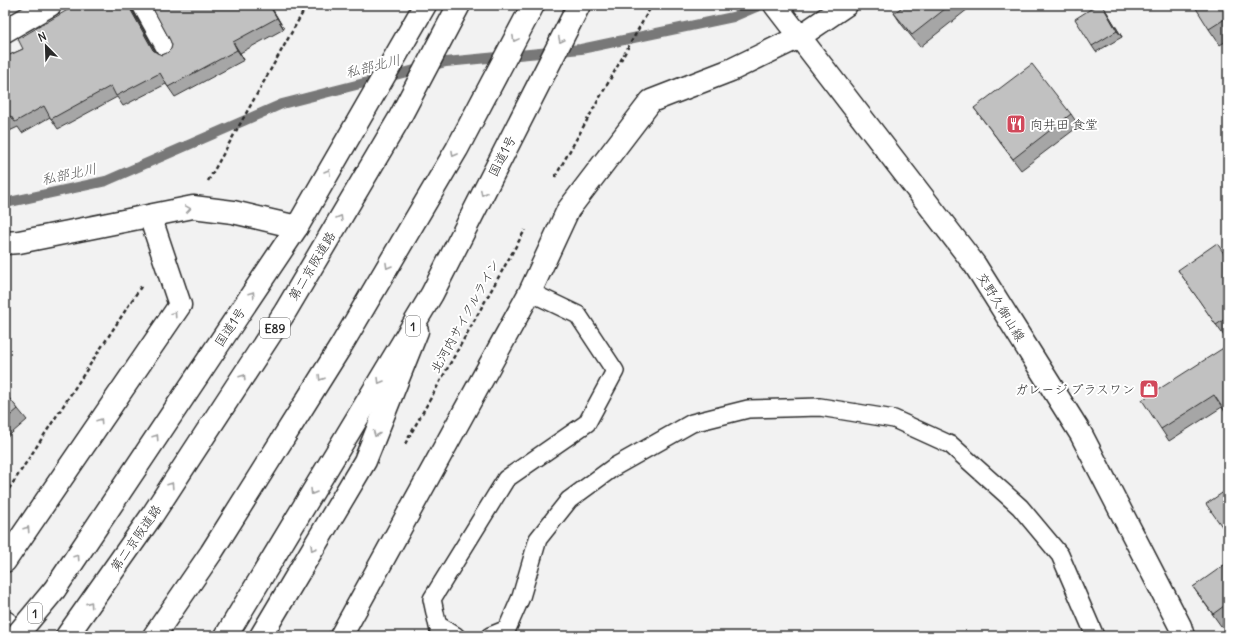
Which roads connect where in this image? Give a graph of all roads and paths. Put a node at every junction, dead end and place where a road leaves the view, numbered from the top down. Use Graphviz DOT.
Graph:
graph roads {
  1 [pos="50,5"];
  2 [pos="141,5"];
  3 [pos="425,5"];
  4 [pos="459,5"];
  5 [pos="533,5"];
  6 [pos="578,5"];
  7 [pos="652,5"];
  8 [pos="775,5"];
  9 [pos="846,5"];
  10 [pos="5,31"];
  11 [pos="800,37"];
  12 [pos="169,55"];
  13 [pos="551,183"];
  14 [pos="150,216"];
  15 [pos="528,225"];
  16 [pos="297,227"];
  17 [pos="5,243"];
  18 [pos="530,292"];
  19 [pos="432,294"];
  20 [pos="402,448"];
  21 [pos="5,561"];
  22 [pos="5,622"];
  23 [pos="439,631"];
  24 [pos="16,636"];
  25 [pos="22,636"];
  26 [pos="68,636"];
  27 [pos="154,636"];
  28 [pos="226,636"];
  29 [pos="261,636"];
  30 [pos="341,636"];
  31 [pos="456,636"];
  32 [pos="490,636"];
  33 [pos="1095,636"];
  34 [pos="1183,636"];
  1 -- 10 [label="main road"];
  2 -- 12 [label="lane"];
  16 -- 3 [label="main road, 国道1号 / 1, one-way"];
  26 -- 4 [label="main road, 第二京阪道路 / E89, one-way"];
  5 -- 27 [label="main road, one-way"];
  6 -- 19 [label="main road, 国道1号 / 1, one-way"];
  7 -- 13 [label="path"];
  8 -- 11 [label="main road, 交野久御山線"];
  9 -- 11 [label="main road"];
  11 -- 18 [label="main road"];
  11 -- 34 [label="main road, 交野久御山線"];
  14 -- 16 [label="main road, one-way"];
  14 -- 17 [label="main road"];
  21 -- 14 [label="main road, one-way"];
  15 -- 20 [label="path, 北河内サイクルライン"];
  24 -- 16 [label="main road, 国道1号 / 1, one-way, bridge"];
  18 -- 23 [label="lane"];
  18 -- 30 [label="main road"];
  19 -- 28 [label="main road, 国道1号 / 1, one-way"];
  19 -- 29 [label="main road, one-way"];
  22 -- 25 [label="main road"];
  23 -- 31 [label="lane"];
  32 -- 33 [label="lane"];
}
